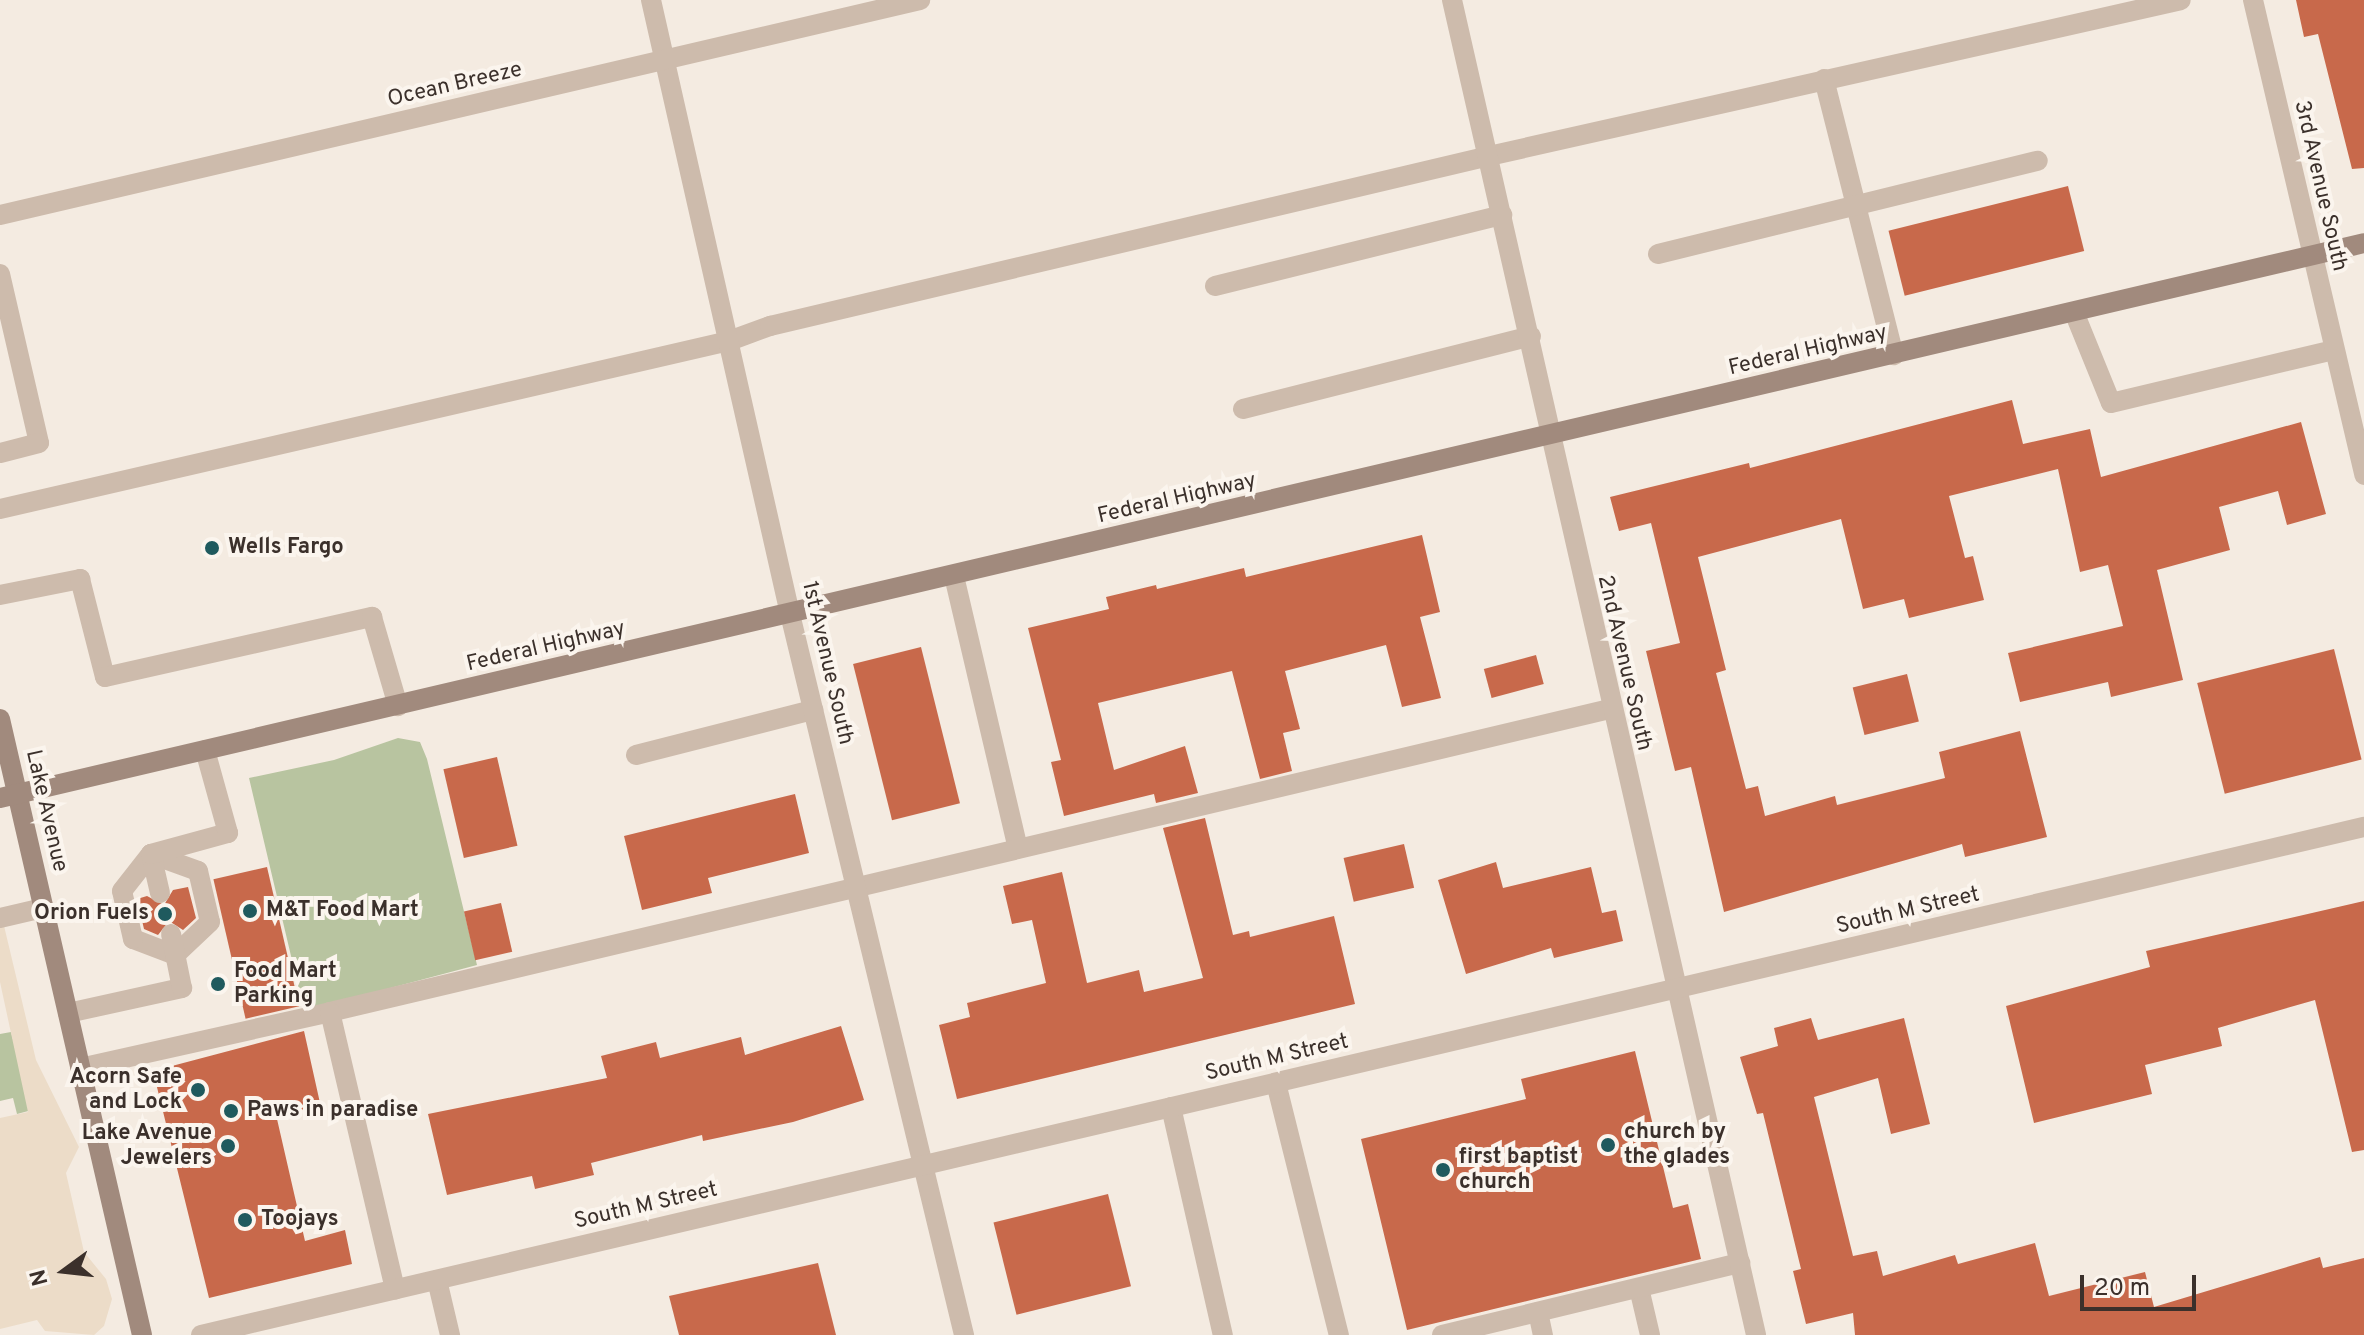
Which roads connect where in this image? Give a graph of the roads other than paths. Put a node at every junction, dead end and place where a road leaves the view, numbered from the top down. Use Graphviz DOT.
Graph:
graph roads {
  1 [pos="651,0"];
  2 [pos="920,0"];
  3 [pos="1452,0"];
  4 [pos="2181,0"];
  5 [pos="2253,0"];
  6 [pos="665,60"];
  7 [pos="1824,79"];
  8 [pos="1489,156"];
  9 [pos="2038,161"];
  10 [pos="1856,207"];
  11 [pos="0,215"];
  12 [pos="1502,215"];
  13 [pos="2364,243"];
  14 [pos="1658,254"];
  15 [pos="2311,255"];
  16 [pos="0,274"];
  17 [pos="1215,286"];
  18 [pos="2074,312"];
  19 [pos="1531,336"];
  20 [pos="729,341"];
  21 [pos="2334,350"];
  22 [pos="1894,355"];
  23 [pos="1243,409"];
  24 [pos="1548,437"];
  25 [pos="0,453"];
  26 [pos="2364,475"];
  27 [pos="0,509"];
  28 [pos="954,576"];
  29 [pos="0,595"];
  30 [pos="790,614"];
  31 [pos="398,706"];
  32 [pos="1610,709"];
  33 [pos="813,710"];
  34 [pos="0,719"];
  35 [pos="205,750"];
  36 [pos="636,755"];
  37 [pos="8,796"];
  38 [pos="2364,827"];
  39 [pos="1018,849"];
  40 [pos="151,854"];
  41 [pos="857,888"];
  42 [pos="160,893"];
  43 [pos="43,908"];
  44 [pos="0,918"];
  45 [pos="171,934"];
  46 [pos="175,955"];
  47 [pos="1678,990"];
  48 [pos="330,1012"];
  49 [pos="68,1013"];
  50 [pos="80,1068"];
  51 [pos="1276,1083"];
  52 [pos="1171,1107"];
  53 [pos="925,1165"];
  54 [pos="1740,1263"];
  55 [pos="437,1280"];
  56 [pos="1639,1288"];
  57 [pos="395,1290"];
  58 [pos="1538,1312"];
  59 [pos="142,1335"];
  60 [pos="201,1335"];
  61 [pos="450,1335"];
  62 [pos="964,1335"];
  63 [pos="1223,1335"];
  64 [pos="1339,1335"];
  65 [pos="1442,1335"];
  66 [pos="1543,1335"];
  67 [pos="1650,1335"];
  68 [pos="1756,1335"];
  1 -- 6 [label="street, 1st Avenue South"];
  2 -- 6 [label="street, Ocean Breeze"];
  3 -- 8 [label="street, 2nd Avenue South"];
  4 -- 7 [label="street"];
  5 -- 15 [label="street, 3rd Avenue South"];
  6 -- 11 [label="street, Ocean Breeze"];
  6 -- 20 [label="street, 1st Avenue South"];
  7 -- 8 [label="street"];
  7 -- 10 [label="street"];
  8 -- 12 [label="street, 2nd Avenue South"];
  8 -- 20 [label="street"];
  9 -- 10 [label="street"];
  10 -- 14 [label="street"];
  10 -- 22 [label="street"];
  12 -- 17 [label="street"];
  12 -- 19 [label="street, 2nd Avenue South"];
  13 -- 15 [label="main road, Federal Highway"];
  15 -- 18 [label="main road, Federal Highway"];
  15 -- 21 [label="street, 3rd Avenue South"];
  16 -- 25 [label="street"];
  18 -- 21 [label="street"];
  18 -- 22 [label="main road, Federal Highway"];
  19 -- 23 [label="street"];
  19 -- 24 [label="street, 2nd Avenue South"];
  20 -- 27 [label="street"];
  20 -- 30 [label="street, 1st Avenue South"];
  21 -- 26 [label="street, 3rd Avenue South"];
  22 -- 24 [label="main road, Federal Highway"];
  24 -- 28 [label="main road, Federal Highway"];
  24 -- 32 [label="street, 2nd Avenue South"];
  28 -- 30 [label="main road, Federal Highway"];
  28 -- 39 [label="street"];
  29 -- 31 [label="street"];
  30 -- 31 [label="main road, Federal Highway"];
  30 -- 33 [label="street, 1st Avenue South"];
  31 -- 35 [label="main road, Federal Highway"];
  32 -- 39 [label="street"];
  32 -- 47 [label="street, 2nd Avenue South"];
  33 -- 36 [label="street"];
  33 -- 41 [label="street, 1st Avenue South"];
  34 -- 37 [label="main road, Lake Avenue"];
  35 -- 37 [label="main road, Federal Highway"];
  35 -- 40 [label="street"];
  37 -- 43 [label="main road, Lake Avenue"];
  38 -- 47 [label="street, South M Street"];
  39 -- 41 [label="street"];
  40 -- 42 [label="street"];
  40 -- 46 [label="street"];
  40 -- 46 [label="street"];
  41 -- 48 [label="street"];
  41 -- 53 [label="street, 1st Avenue South"];
  43 -- 44 [label="street"];
  43 -- 49 [label="main road, Lake Avenue"];
  45 -- 46 [label="street"];
  46 -- 49 [label="street"];
  47 -- 51 [label="street, South M Street"];
  47 -- 54 [label="street, 2nd Avenue South"];
  48 -- 50 [label="street"];
  48 -- 57 [label="street"];
  49 -- 50 [label="main road, Lake Avenue"];
  50 -- 59 [label="main road, Lake Avenue"];
  51 -- 52 [label="street, South M Street"];
  51 -- 64 [label="street"];
  52 -- 53 [label="street, South M Street"];
  52 -- 63 [label="street"];
  53 -- 55 [label="street, South M Street"];
  53 -- 62 [label="street, 1st Avenue South"];
  54 -- 56 [label="street"];
  54 -- 68 [label="street, 2nd Avenue South"];
  55 -- 57 [label="street, South M Street"];
  55 -- 61 [label="street"];
  56 -- 58 [label="street"];
  56 -- 67 [label="street"];
  57 -- 60 [label="street, South M Street"];
  58 -- 65 [label="street"];
  58 -- 66 [label="street"];
}
